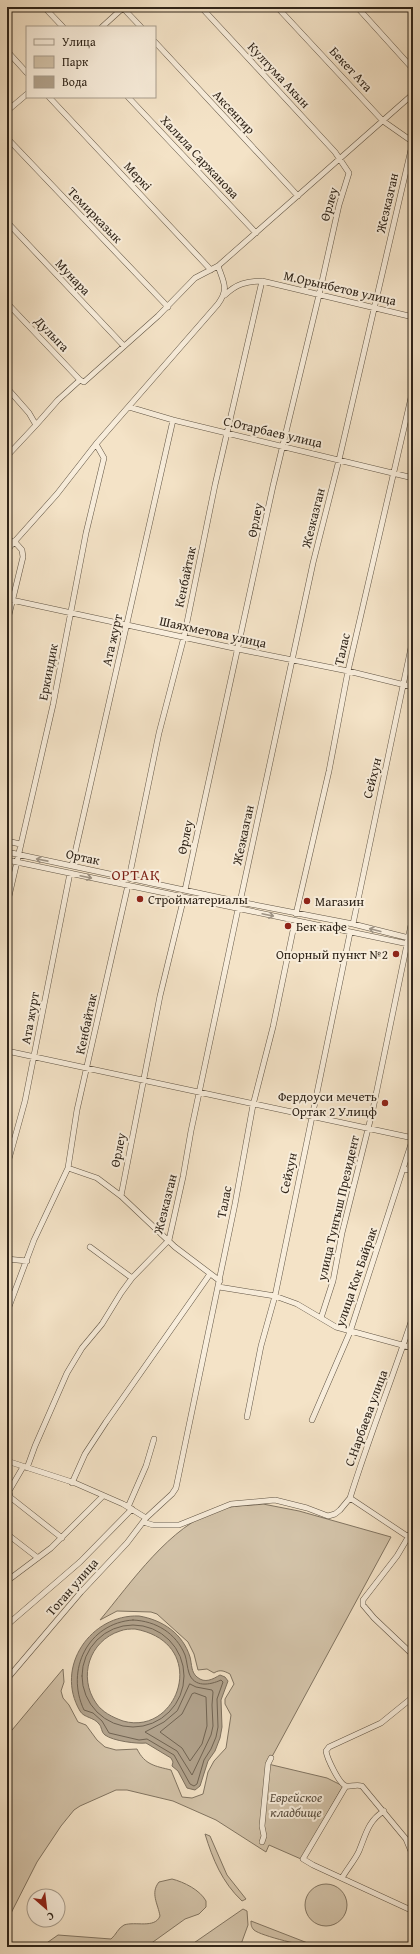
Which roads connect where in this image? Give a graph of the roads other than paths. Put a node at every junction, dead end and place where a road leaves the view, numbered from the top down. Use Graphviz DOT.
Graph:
graph roads {
  1 [pos="44,7"];
  2 [pos="123,7"];
  3 [pos="201,7"];
  4 [pos="277,7"];
  5 [pos="357,7"];
  6 [pos="62,26"];
  7 [pos="103,26"];
  8 [pos="140,26"];
  9 [pos="156,43"];
  10 [pos="7,51"];
  11 [pos="413,69"];
  12 [pos="26,72"];
  13 [pos="413,94"];
  14 [pos="26,95"];
  15 [pos="50,98"];
  16 [pos="129,98"];
  17 [pos="7,112"];
  18 [pos="383,121"];
  19 [pos="7,138"];
  20 [pos="413,142"];
  21 [pos="339,160"];
  22 [pos="298,196"];
  23 [pos="7,222"];
  24 [pos="256,233"];
  25 [pos="218,266"];
  26 [pos="211,270"];
  27 [pos="262,281"];
  28 [pos="225,295"];
  29 [pos="319,295"];
  30 [pos="7,303"];
  31 [pos="168,306"];
  32 [pos="375,308"];
  33 [pos="413,317"];
  34 [pos="124,346"];
  35 [pos="80,380"];
  36 [pos="7,388"];
  37 [pos="413,389"];
  38 [pos="129,406"];
  39 [pos="173,420"];
  40 [pos="36,425"];
  41 [pos="227,433"];
  42 [pos="96,444"];
  43 [pos="283,446"];
  44 [pos="7,456"];
  45 [pos="340,460"];
  46 [pos="395,473"];
  47 [pos="413,478"];
  48 [pos="14,541"];
  49 [pos="7,550"];
  50 [pos="10,600"];
  51 [pos="71,613"];
  52 [pos="7,623"];
  53 [pos="127,624"];
  54 [pos="184,637"];
  55 [pos="413,638"];
  56 [pos="238,649"];
  57 [pos="293,661"];
  58 [pos="348,671"];
  59 [pos="403,684"];
  60 [pos="413,687"];
  61 [pos="7,841"];
  62 [pos="20,844"];
  63 [pos="7,852"];
  64 [pos="17,855"];
  65 [pos="7,860"];
  66 [pos="16,861"];
  67 [pos="72,866"];
  68 [pos="70,873"];
  69 [pos="129,878"];
  70 [pos="128,885"];
  71 [pos="185,890"];
  72 [pos="184,897"];
  73 [pos="240,902"];
  74 [pos="7,905"];
  75 [pos="238,909"];
  76 [pos="296,914"];
  77 [pos="413,915"];
  78 [pos="295,921"];
  79 [pos="352,924"];
  80 [pos="350,933"];
  81 [pos="410,939"];
  82 [pos="406,944"];
  83 [pos="413,946"];
  84 [pos="7,1051"];
  85 [pos="35,1057"];
  86 [pos="87,1069"];
  87 [pos="144,1079"];
  88 [pos="200,1093"];
  89 [pos="253,1105"];
  90 [pos="311,1118"];
  91 [pos="367,1129"];
  92 [pos="413,1138"];
  93 [pos="7,1166"];
  94 [pos="68,1168"];
  95 [pos="404,1169"];
  96 [pos="413,1172"];
  97 [pos="120,1196"];
  98 [pos="169,1240"];
  99 [pos="90,1247"];
  100 [pos="7,1259"];
  101 [pos="27,1261"];
  102 [pos="210,1274"];
  103 [pos="132,1278"];
  104 [pos="219,1284"];
  105 [pos="275,1296"];
  106 [pos="7,1312"];
  107 [pos="413,1316"];
  108 [pos="321,1318"];
  109 [pos="350,1332"];
  110 [pos="404,1346"];
  111 [pos="413,1348"];
  112 [pos="247,1417"];
  113 [pos="312,1420"];
  114 [pos="154,1439"];
  115 [pos="7,1461"];
  116 [pos="25,1467"];
  117 [pos="72,1483"];
  118 [pos="176,1488"];
  119 [pos="8,1492"];
  120 [pos="103,1496"];
  121 [pos="350,1498"];
  122 [pos="130,1508"];
  123 [pos="145,1520"];
  124 [pos="413,1529"];
  125 [pos="7,1534"];
  126 [pos="62,1538"];
  127 [pos="411,1538"];
  128 [pos="38,1558"];
  129 [pos="7,1581"];
  130 [pos="7,1625"];
  131 [pos="413,1656"];
  132 [pos="7,1679"];
  133 [pos="413,1696"];
  134 [pos="272,1758"];
  135 [pos="346,1786"];
  136 [pos="384,1811"];
  137 [pos="262,1842"];
  138 [pos="413,1856"];
  139 [pos="342,1878"];
  140 [pos="413,1911"];
  1 -- 6 [label="street"];
  2 -- 7 [label="street"];
  2 -- 8 [label="street"];
  3 -- 21 [label="street, Култума Акын"];
  4 -- 18 [label="street, Бекет Ата"];
  5 -- 11 [label="street"];
  9 -- 22 [label="street, Аксенгир"];
  10 -- 12 [label="street"];
  13 -- 18 [label="street"];
  14 -- 17 [label="street"];
  15 -- 26 [label="street, Меркі"];
  16 -- 24 [label="street, Халила Саржанова"];
  18 -- 20 [label="street, Бекет Ата"];
  18 -- 21 [label="street"];
  19 -- 31 [label="street, Темирказык"];
  20 -- 32 [label="street, Жезказган"];
  21 -- 22 [label="street"];
  21 -- 29 [label="street, Өрлеу"];
  22 -- 24 [label="street"];
  23 -- 34 [label="street, Мунара"];
  24 -- 25 [label="street"];
  25 -- 26 [label="street"];
  25 -- 28 [label="street"];
  26 -- 31 [label="street"];
  27 -- 28 [label="street, М.Орынбетов улица"];
  27 -- 29 [label="street, М.Орынбетов улица"];
  27 -- 41 [label="street, Кенбайтак"];
  28 -- 38 [label="street, М.Орынбетов улица"];
  29 -- 32 [label="street, М.Орынбетов улица"];
  29 -- 43 [label="street, Өрлеу"];
  30 -- 35 [label="street, Дулыга"];
  31 -- 34 [label="street"];
  32 -- 33 [label="street, М.Орынбетов улица"];
  32 -- 45 [label="street, Жезказган"];
  34 -- 35 [label="street"];
  35 -- 40 [label="street"];
  36 -- 40 [label="street"];
  37 -- 46 [label="street, Талас"];
  38 -- 39 [label="street, С.Отарбаев улица"];
  38 -- 42 [label="street, М.Орынбетов улица"];
  39 -- 41 [label="street, С.Отарбаев улица"];
  39 -- 53 [label="street, Ата журт"];
  40 -- 44 [label="street"];
  41 -- 43 [label="street, С.Отарбаев улица"];
  41 -- 54 [label="street, Кенбайтак"];
  42 -- 48 [label="street, М.Орынбетов улица"];
  42 -- 51 [label="street, Еркиндик"];
  43 -- 45 [label="street, С.Отарбаев улица"];
  43 -- 56 [label="street, Өрлеу"];
  45 -- 46 [label="street, С.Отарбаев улица"];
  45 -- 57 [label="street, Жезказган"];
  46 -- 47 [label="street, С.Отарбаев улица"];
  46 -- 58 [label="street, Талас"];
  48 -- 49 [label="street, М.Орынбетов улица"];
  48 -- 50 [label="street"];
  50 -- 51 [label="street, Шаяхметова улица"];
  50 -- 52 [label="street"];
  51 -- 53 [label="street, Шаяхметова улица"];
  51 -- 62 [label="street, Еркиндик"];
  53 -- 54 [label="street, Шаяхметова улица"];
  53 -- 67 [label="street, Ата журт"];
  54 -- 56 [label="street, Шаяхметова улица"];
  54 -- 69 [label="street, Кенбайтак"];
  55 -- 59 [label="street, Сейхун"];
  56 -- 57 [label="street, Шаяхметова улица"];
  56 -- 71 [label="street, Өрлеу"];
  57 -- 58 [label="street, Шаяхметова улица"];
  57 -- 73 [label="street, Жезказган"];
  58 -- 59 [label="street, Шаяхметова улица"];
  58 -- 76 [label="street, Талас"];
  59 -- 60 [label="street, Шаяхметова улица"];
  59 -- 79 [label="street, Сейхун"];
  61 -- 62 [label="street"];
  62 -- 64 [label="street, Еркиндик"];
  63 -- 64 [label="street, Ортак"];
  64 -- 66 [label="street, Еркиндик"];
  67 -- 64 [label="street, Ортак, one-way"];
  65 -- 66 [label="street, Ортак"];
  66 -- 68 [label="street, Ортак"];
  66 -- 74 [label="street, Еркиндик"];
  67 -- 69 [label="street, Ортак"];
  68 -- 70 [label="street, Ортак, one-way"];
  68 -- 85 [label="street, Ата журт"];
  69 -- 71 [label="street, Ортак"];
  70 -- 72 [label="street, Ортак"];
  70 -- 86 [label="street, Кенбайтак"];
  71 -- 73 [label="street, Ортак"];
  72 -- 75 [label="street, Ортак"];
  72 -- 87 [label="street, Өрлеу"];
  73 -- 76 [label="street, Ортак"];
  75 -- 78 [label="street, Ортак, one-way"];
  75 -- 88 [label="street, Жезказган"];
  76 -- 79 [label="street, Ортак"];
  77 -- 81 [label="street, улица Тунгыш Президент"];
  78 -- 80 [label="street, Ортак"];
  78 -- 89 [label="street, Талас"];
  81 -- 79 [label="street, Ортак, one-way"];
  80 -- 82 [label="street, Ортак"];
  80 -- 90 [label="street, Сейхун"];
  81 -- 82 [label="street, улица Тунгыш Президент"];
  82 -- 83 [label="street, Ортак"];
  82 -- 91 [label="street, улица Тунгыш Президент"];
  84 -- 85 [label="street"];
  85 -- 86 [label="street"];
  85 -- 93 [label="street, Ата журт"];
  86 -- 87 [label="street"];
  86 -- 94 [label="street, Кенбайтак"];
  87 -- 88 [label="street"];
  87 -- 97 [label="street, Өрлеу"];
  88 -- 89 [label="street"];
  88 -- 98 [label="street, Жезказган"];
  89 -- 90 [label="street"];
  89 -- 104 [label="street, Талас"];
  90 -- 91 [label="street"];
  90 -- 105 [label="street, Сейхун"];
  91 -- 92 [label="street"];
  91 -- 108 [label="street, улица Тунгыш Президент"];
  92 -- 95 [label="street, улица Кок Байрак"];
  94 -- 97 [label="street"];
  94 -- 101 [label="street, Кенбайтак"];
  95 -- 96 [label="street"];
  95 -- 109 [label="street, улица Кок Байрак"];
  97 -- 98 [label="street"];
  98 -- 102 [label="street"];
  98 -- 103 [label="street, Жезказган"];
  99 -- 103 [label="street"];
  100 -- 101 [label="street"];
  101 -- 106 [label="street, Кенбайтак"];
  102 -- 104 [label="street"];
  102 -- 117 [label="street"];
  103 -- 116 [label="street, Жезказган"];
  104 -- 105 [label="street"];
  104 -- 118 [label="street, Талас"];
  105 -- 108 [label="street"];
  105 -- 112 [label="street, Сейхун"];
  107 -- 110 [label="street, С.Нарбаева улица"];
  108 -- 109 [label="street"];
  109 -- 110 [label="street"];
  109 -- 113 [label="street, улица Кок Байрак"];
  110 -- 111 [label="street"];
  110 -- 121 [label="street, С.Нарбаева улица"];
  114 -- 122 [label="street"];
  115 -- 116 [label="street"];
  116 -- 117 [label="street"];
  116 -- 119 [label="street, Жезказган"];
  117 -- 120 [label="street"];
  118 -- 123 [label="street, Тоган улица"];
  119 -- 126 [label="street"];
  120 -- 122 [label="street"];
  120 -- 126 [label="street"];
  121 -- 123 [label="street"];
  121 -- 127 [label="street"];
  122 -- 123 [label="street"];
  122 -- 130 [label="street, Тоган улица"];
  123 -- 132 [label="street, Тоган улица"];
  124 -- 127 [label="street"];
  125 -- 128 [label="street"];
  126 -- 128 [label="street"];
  127 -- 131 [label="street"];
  128 -- 129 [label="street"];
  133 -- 135 [label="street"];
  134 -- 137 [label="street"];
  135 -- 136 [label="street"];
  135 -- 139 [label="street"];
  136 -- 138 [label="street"];
  136 -- 139 [label="street"];
  139 -- 140 [label="street"];
}
